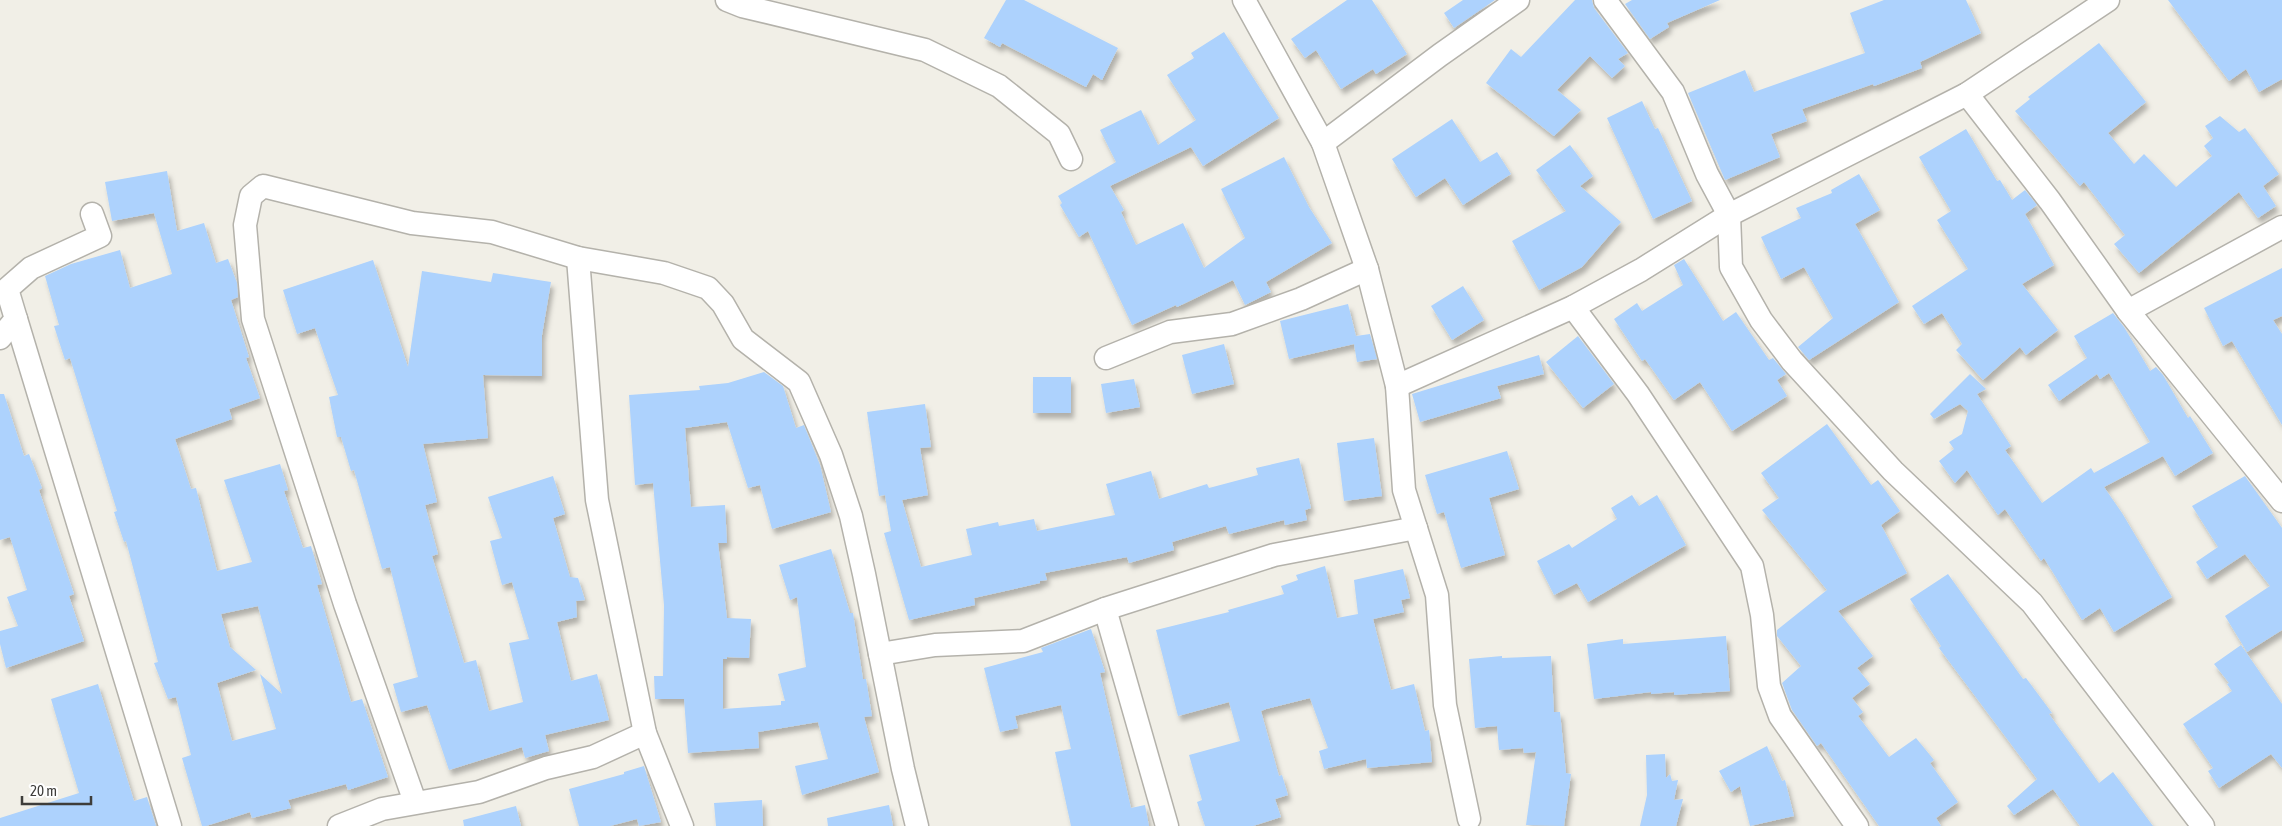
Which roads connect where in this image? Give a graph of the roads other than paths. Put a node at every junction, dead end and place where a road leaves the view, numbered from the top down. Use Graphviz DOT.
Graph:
graph roads {
  1 [pos="1244,0"];
  2 [pos="1518,0"];
  3 [pos="1605,0"];
  4 [pos="2108,0"];
  5 [pos="738,2"];
  6 [pos="1967,94"];
  7 [pos="1323,143"];
  8 [pos="1071,159"];
  9 [pos="92,214"];
  10 [pos="1730,214"];
  11 [pos="2282,227"];
  12 [pos="578,258"];
  13 [pos="1367,270"];
  14 [pos="4,284"];
  15 [pos="1573,307"];
  16 [pos="2128,311"];
  17 [pos="16,318"];
  18 [pos="0,338"];
  19 [pos="1106,358"];
  20 [pos="1397,386"];
  21 [pos="2282,501"];
  22 [pos="1416,528"];
  23 [pos="1105,609"];
  24 [pos="880,654"];
  25 [pos="644,733"];
  26 [pos="416,802"];
  27 [pos="1470,819"];
  28 [pos="170,826"];
  29 [pos="339,826"];
  30 [pos="682,826"];
  31 [pos="917,826"];
  32 [pos="1167,826"];
  33 [pos="1857,826"];
  34 [pos="2203,826"];
  1 -- 7 [label="street"];
  2 -- 7 [label="street"];
  3 -- 10 [label="street"];
  4 -- 6 [label="street"];
  5 -- 8 [label="street"];
  6 -- 10 [label="street"];
  6 -- 16 [label="street"];
  7 -- 13 [label="street"];
  9 -- 14 [label="street"];
  10 -- 15 [label="street"];
  10 -- 34 [label="street"];
  11 -- 16 [label="street"];
  12 -- 24 [label="street"];
  12 -- 25 [label="street"];
  12 -- 26 [label="street"];
  13 -- 19 [label="street"];
  13 -- 20 [label="street"];
  14 -- 17 [label="street"];
  15 -- 20 [label="street"];
  15 -- 33 [label="street"];
  16 -- 21 [label="street"];
  17 -- 18 [label="street"];
  17 -- 28 [label="street"];
  20 -- 22 [label="street"];
  22 -- 23 [label="street"];
  22 -- 27 [label="street"];
  23 -- 24 [label="street"];
  23 -- 32 [label="street"];
  24 -- 31 [label="street"];
  25 -- 26 [label="street"];
  25 -- 30 [label="street"];
  26 -- 29 [label="street"];
}
